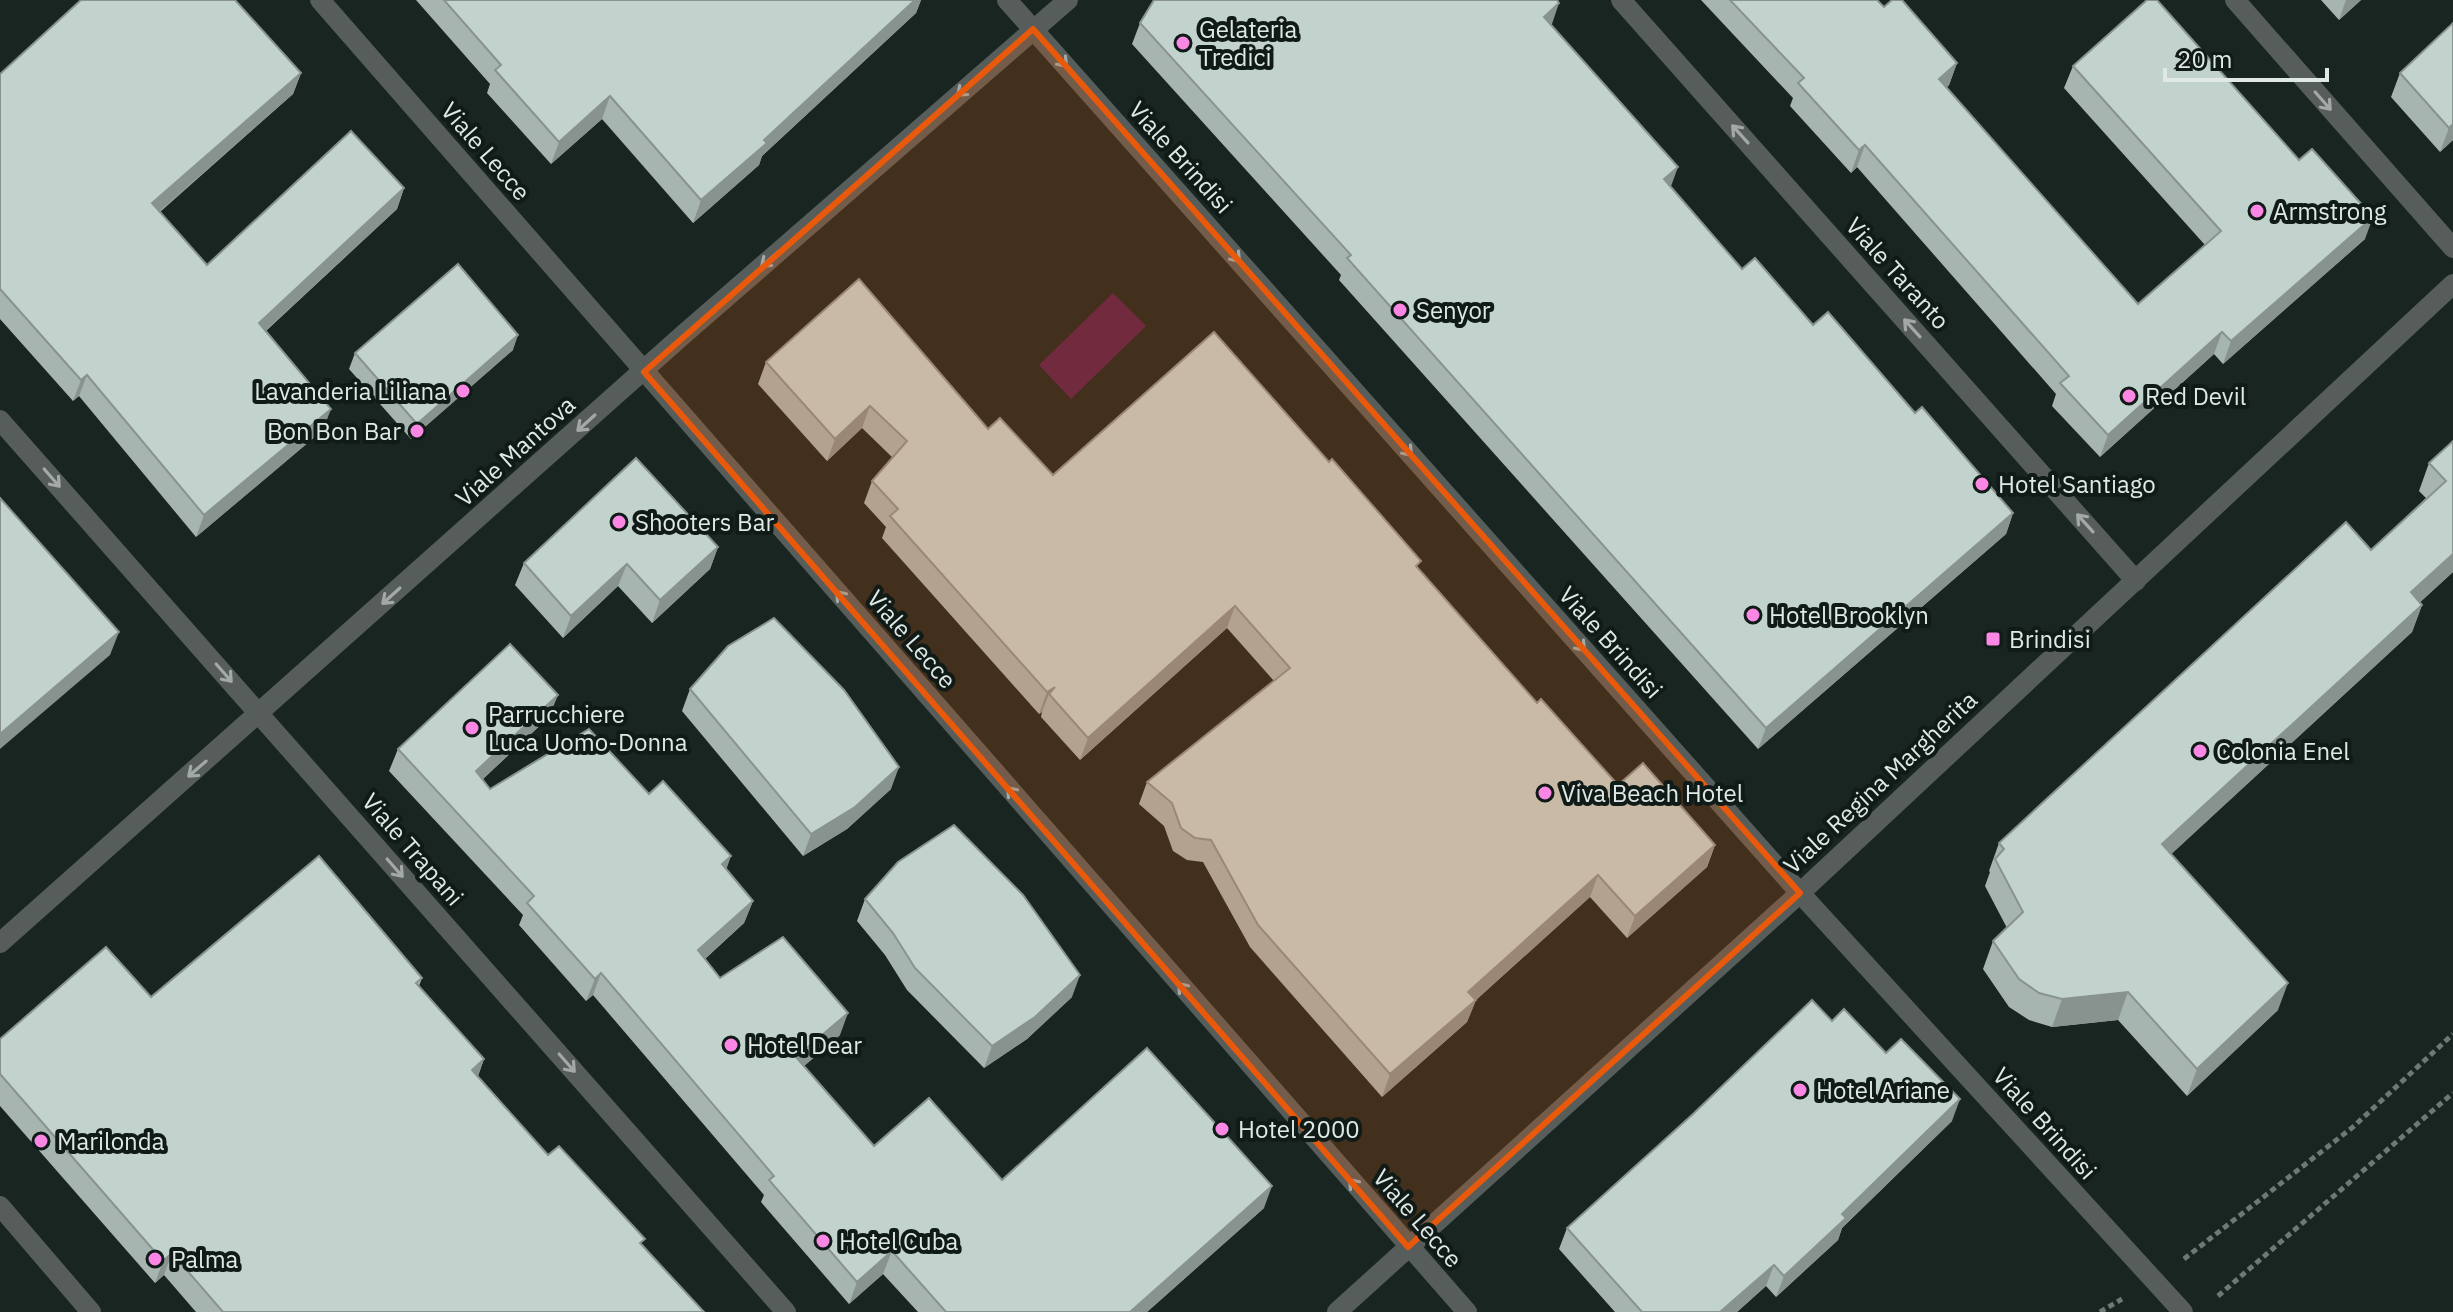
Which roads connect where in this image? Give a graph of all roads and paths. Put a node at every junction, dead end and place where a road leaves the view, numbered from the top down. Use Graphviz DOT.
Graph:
graph roads {
  1 [pos="320,0"];
  2 [pos="1007,0"];
  3 [pos="1068,0"];
  4 [pos="1621,0"];
  5 [pos="2235,0"];
  6 [pos="1033,29"];
  7 [pos="2453,248"];
  8 [pos="2453,284"];
  9 [pos="644,372"];
  10 [pos="0,420"];
  11 [pos="2136,581"];
  12 [pos="259,714"];
  13 [pos="1800,893"];
  14 [pos="0,943"];
  15 [pos="2453,1034"];
  16 [pos="2453,1093"];
  17 [pos="0,1206"];
  18 [pos="1408,1247"];
  19 [pos="2154,1281"];
  20 [pos="2212,1302"];
  21 [pos="91,1312"];
  22 [pos="786,1312"];
  23 [pos="1337,1312"];
  24 [pos="1467,1312"];
  25 [pos="2100,1312"];
  26 [pos="2183,1312"];
  1 -- 9 [label="street, Viale Lecce"];
  2 -- 6 [label="street, Viale Brindisi"];
  3 -- 6 [label="street, Viale Mantova"];
  11 -- 4 [label="street, Viale Taranto, one-way"];
  5 -- 7 [label="street, one-way"];
  6 -- 9 [label="street, Viale Mantova, one-way"];
  6 -- 13 [label="street, Viale Brindisi, one-way"];
  8 -- 11 [label="street, Viale Regina Margherita"];
  9 -- 12 [label="street, Viale Mantova, one-way"];
  18 -- 9 [label="street, Viale Lecce, one-way"];
  10 -- 12 [label="street, Viale Trapani, one-way"];
  11 -- 13 [label="street, Viale Regina Margherita"];
  12 -- 14 [label="street, Viale Mantova, one-way"];
  12 -- 22 [label="street, Viale Trapani, one-way"];
  13 -- 18 [label="street, Viale Regina Margherita"];
  13 -- 19 [label="street, Viale Brindisi"];
  15 -- 19 [label="path"];
  16 -- 20 [label="path"];
  17 -- 21 [label="street"];
  18 -- 23 [label="street, Viale Regina Margherita"];
  18 -- 24 [label="street, Viale Lecce"];
  19 -- 25 [label="path"];
  19 -- 26 [label="street, Viale Brindisi"];
}
